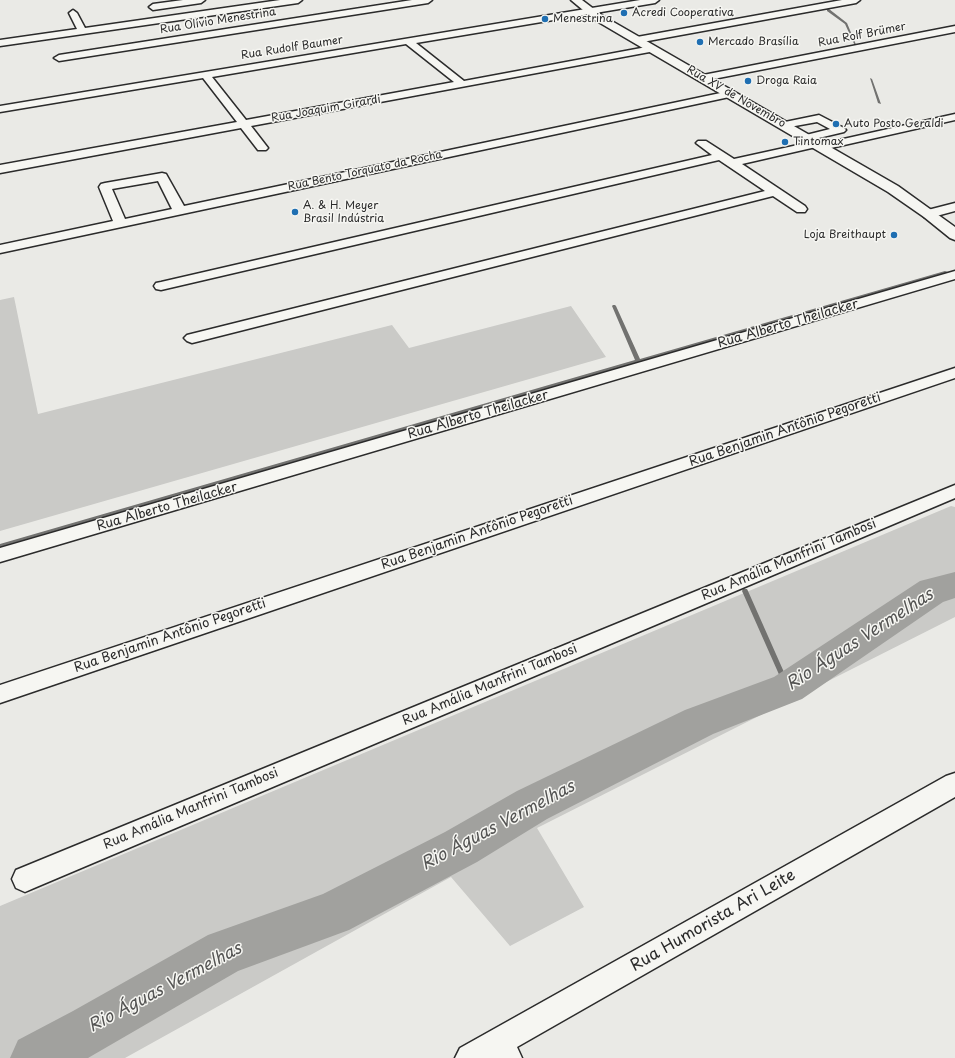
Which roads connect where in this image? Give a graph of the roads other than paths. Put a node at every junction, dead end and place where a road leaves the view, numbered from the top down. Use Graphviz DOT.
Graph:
graph roads {
  1 [pos="201,0"];
  2 [pos="298,0"];
  3 [pos="428,0"];
  4 [pos="634,0"];
  5 [pos="655,0"];
  6 [pos="856,0"];
  7 [pos="281,1"];
  8 [pos="578,2"];
  9 [pos="621,5"];
  10 [pos="591,6"];
  11 [pos="153,7"];
  12 [pos="73,13"];
  13 [pos="955,29"];
  14 [pos="82,31"];
  15 [pos="637,40"];
  16 [pos="1,41"];
  17 [pos="408,41"];
  18 [pos="652,49"];
  19 [pos="59,58"];
  20 [pos="205,74"];
  21 [pos="702,78"];
  22 [pos="462,84"];
  23 [pos="730,100"];
  24 [pos="668,107"];
  25 [pos="0,109"];
  26 [pos="687,114"];
  27 [pos="955,118"];
  28 [pos="244,124"];
  29 [pos="784,125"];
  30 [pos="702,143"];
  31 [pos="815,143"];
  32 [pos="262,148"];
  33 [pos="721,156"];
  34 [pos="732,163"];
  35 [pos="0,169"];
  36 [pos="775,192"];
  37 [pos="955,207"];
  38 [pos="801,209"];
  39 [pos="180,211"];
  40 [pos="929,214"];
  41 [pos="120,223"];
  42 [pos="953,232"];
  43 [pos="0,249"];
  44 [pos="955,275"];
  45 [pos="161,286"];
  46 [pos="192,338"];
  47 [pos="955,373"];
  48 [pos="955,491"];
  49 [pos="0,555"];
  50 [pos="0,694"];
  51 [pos="955,784"];
  52 [pos="25,879"];
  53 [pos="503,1050"];
  54 [pos="470,1058"];
  1 -- 11 [label="street"];
  2 -- 7 [label="street"];
  3 -- 19 [label="street, Rua Olívio Menestrina"];
  4 -- 9 [label="street"];
  5 -- 9 [label="street"];
  6 -- 15 [label="street"];
  7 -- 14 [label="street"];
  8 -- 10 [label="main road, Rua XV de Novembro"];
  9 -- 10 [label="street, Rua Rudolf Baumer"];
  10 -- 15 [label="main road, Rua XV de Novembro"];
  10 -- 17 [label="street, Rua Rudolf Baumer"];
  12 -- 14 [label="street"];
  13 -- 21 [label="street, Rua Rolf Brümer"];
  14 -- 16 [label="street"];
  15 -- 18 [label="main road, Rua XV de Novembro"];
  17 -- 20 [label="street, Rua Rudolf Baumer"];
  17 -- 22 [label="street"];
  18 -- 21 [label="main road, Rua XV de Novembro"];
  18 -- 22 [label="street, Rua Joaquim Girardi"];
  20 -- 25 [label="street, Rua Rudolf Baumer"];
  20 -- 28 [label="street"];
  21 -- 23 [label="main road, Rua XV de Novembro"];
  22 -- 28 [label="street, Rua Joaquim Girardi"];
  23 -- 24 [label="street, Rua Bento Torquato da Rocha"];
  23 -- 29 [label="main road, Rua XV de Novembro"];
  24 -- 26 [label="street"];
  24 -- 39 [label="street, Rua Bento Torquato da Rocha"];
  27 -- 31 [label="street"];
  28 -- 32 [label="street"];
  28 -- 35 [label="street, Rua Joaquim Girardi"];
  29 -- 31 [label="main road, Rua XV de Novembro"];
  29 -- 31 [label="street"];
  30 -- 33 [label="street"];
  31 -- 34 [label="street"];
  31 -- 40 [label="main road, Rua XV de Novembro"];
  33 -- 34 [label="street"];
  33 -- 45 [label="street"];
  34 -- 36 [label="street"];
  36 -- 38 [label="street"];
  36 -- 46 [label="street"];
  37 -- 40 [label="street"];
  39 -- 41 [label="street, Rua Bento Torquato da Rocha"];
  39 -- 41 [label="street"];
  40 -- 42 [label="main road, Rua XV de Novembro"];
  41 -- 43 [label="street, Rua Bento Torquato da Rocha"];
  44 -- 49 [label="street, Rua Alberto Theilacker"];
  47 -- 50 [label="street, Rua Benjamin Antônio Pegoretti"];
  48 -- 52 [label="street, Rua Amália Manfrini Tambosi"];
  51 -- 53 [label="street, Rua Humorista Ari Leite"];
  53 -- 54 [label="street, Rua Humorista Ari Leite"];
}
